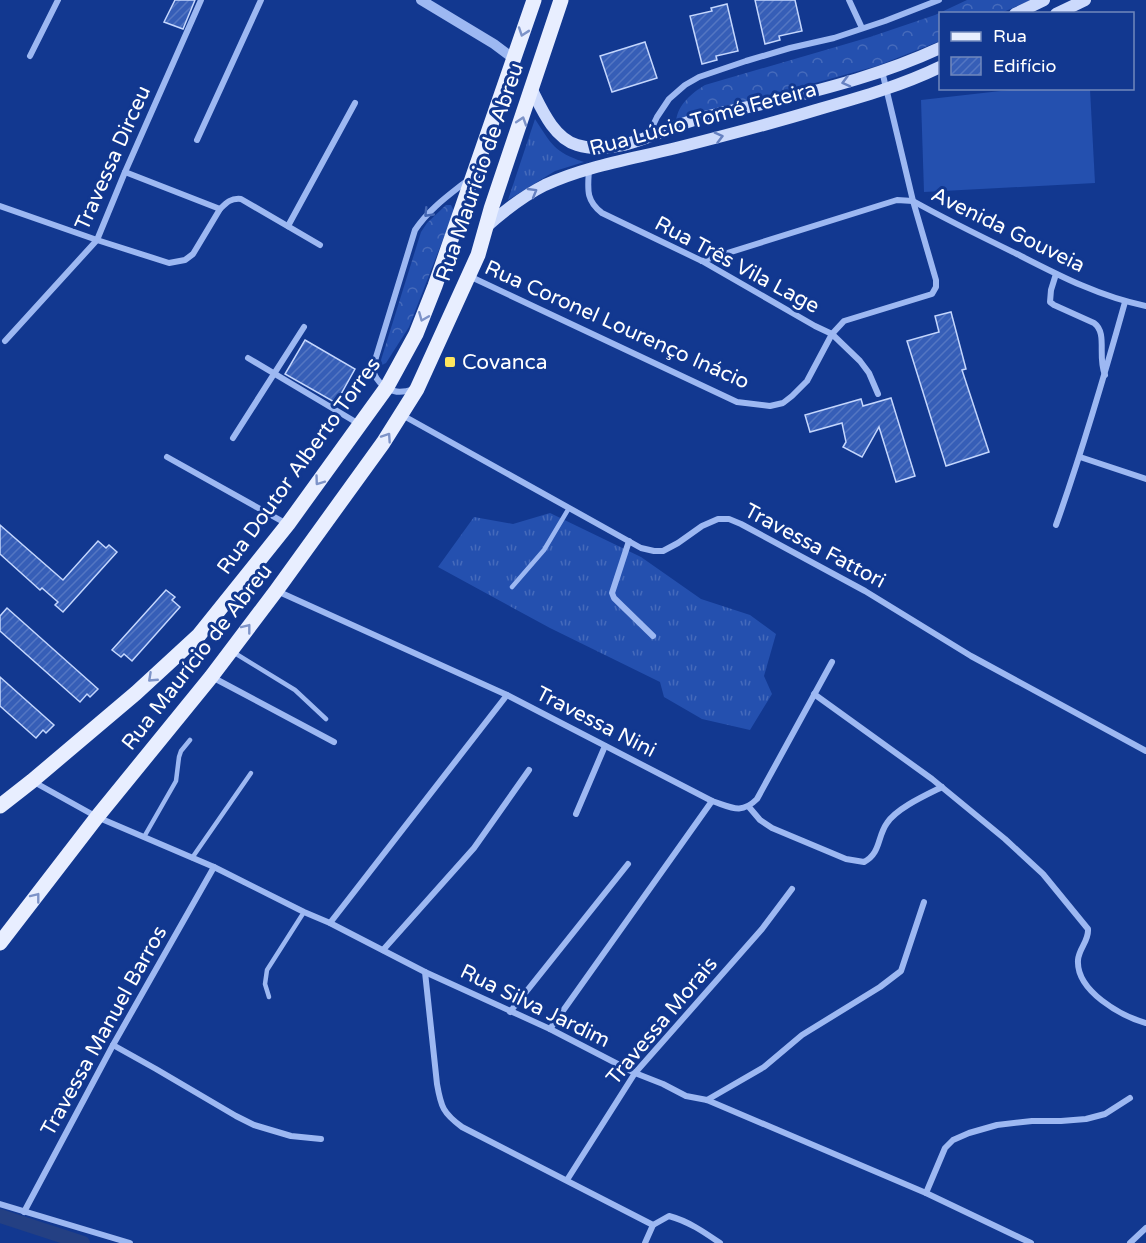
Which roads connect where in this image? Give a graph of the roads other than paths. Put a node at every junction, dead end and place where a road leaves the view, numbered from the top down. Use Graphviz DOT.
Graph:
graph roads {
  1 [pos="58,0"];
  2 [pos="201,0"];
  3 [pos="261,0"];
  4 [pos="421,0"];
  5 [pos="534,0"];
  6 [pos="561,0"];
  7 [pos="849,0"];
  8 [pos="939,0"];
  9 [pos="1044,0"];
  10 [pos="1085,0"];
  11 [pos="1019,12"];
  12 [pos="1060,12"];
  13 [pos="862,28"];
  14 [pos="939,48"];
  15 [pos="30,56"];
  16 [pos="514,59"];
  17 [pos="939,68"];
  18 [pos="882,71"];
  19 [pos="886,88"];
  20 [pos="532,90"];
  21 [pos="356,103"];
  22 [pos="647,138"];
  23 [pos="197,140"];
  24 [pos="590,168"];
  25 [pos="125,172"];
  26 [pos="473,176"];
  27 [pos="913,201"];
  28 [pos="0,206"];
  29 [pos="220,209"];
  30 [pos="288,226"];
  31 [pos="486,227"];
  32 [pos="97,240"];
  33 [pos="320,245"];
  34 [pos="702,261"];
  35 [pos="1056,274"];
  36 [pos="468,276"];
  37 [pos="1125,302"];
  38 [pos="1146,306"];
  39 [pos="304,327"];
  40 [pos="832,334"];
  41 [pos="6,340"];
  42 [pos="248,358"];
  43 [pos="274,375"];
  44 [pos="1105,375"];
  45 [pos="387,387"];
  46 [pos="417,388"];
  47 [pos="878,394"];
  48 [pos="401,414"];
  49 [pos="360,424"];
  50 [pos="233,438"];
  51 [pos="167,457"];
  52 [pos="1080,457"];
  53 [pos="1146,478"];
  54 [pos="568,508"];
  55 [pos="288,524"];
  56 [pos="1056,525"];
  57 [pos="629,541"];
  58 [pos="512,587"];
  59 [pos="276,591"];
  60 [pos="653,636"];
  61 [pos="230,650"];
  62 [pos="832,662"];
  63 [pos="211,677"];
  64 [pos="814,694"];
  65 [pos="507,695"];
  66 [pos="326,719"];
  67 [pos="190,740"];
  68 [pos="334,742"];
  69 [pos="605,746"];
  70 [pos="1146,751"];
  71 [pos="529,770"];
  72 [pos="251,773"];
  73 [pos="33,781"];
  74 [pos="942,787"];
  75 [pos="712,801"];
  76 [pos="0,806"];
  77 [pos="749,807"];
  78 [pos="576,814"];
  79 [pos="97,817"];
  80 [pos="144,837"];
  81 [pos="192,858"];
  82 [pos="628,864"];
  83 [pos="214,867"];
  84 [pos="792,889"];
  85 [pos="924,902"];
  86 [pos="304,912"];
  87 [pos="330,923"];
  88 [pos="0,944"];
  89 [pos="383,950"];
  90 [pos="425,972"];
  91 [pos="269,997"];
  92 [pos="510,1012"];
  93 [pos="1146,1023"];
  94 [pos="549,1029"];
  95 [pos="113,1045"];
  96 [pos="635,1073"];
  97 [pos="1130,1098"];
  98 [pos="707,1100"];
  99 [pos="321,1139"];
  100 [pos="567,1180"];
  101 [pos="926,1193"];
  102 [pos="0,1204"];
  103 [pos="24,1212"];
  104 [pos="653,1225"];
  105 [pos="1146,1228"];
  106 [pos="130,1243"];
  107 [pos="645,1243"];
  108 [pos="720,1243"];
  109 [pos="1031,1243"];
  110 [pos="1130,1243"];
  1 -- 15 [label="street"];
  2 -- 25 [label="street, Travessa Dirceu"];
  3 -- 23 [label="street"];
  4 -- 16 [label="street"];
  5 -- 16 [label="main road, Rua Doutor Alberto Torres, one-way"];
  6 -- 20 [label="main road, Rua Maurício de Abreu"];
  7 -- 13 [label="street"];
  8 -- 13 [label="street"];
  9 -- 11 [label="main road"];
  10 -- 12 [label="main road"];
  13 -- 22 [label="street"];
  14 -- 18 [label="main road, Rua Lúcio Tomé Feteira"];
  16 -- 26 [label="main road, Rua Doutor Alberto Torres"];
  17 -- 19 [label="main road, Rua Lúcio Tomé Feteira"];
  18 -- 19 [label="street, Avenida Gouveia"];
  18 -- 22 [label="main road, Rua Lúcio Tomé Feteira, one-way"];
  24 -- 19 [label="main road, Rua Lúcio Tomé Feteira, one-way"];
  19 -- 27 [label="street, Avenida Gouveia"];
  20 -- 22 [label="main road, Rua Lúcio Tomé Feteira"];
  31 -- 20 [label="main road, Rua Maurício de Abreu, one-way"];
  21 -- 30 [label="street"];
  31 -- 24 [label="main road, Rua Lúcio Tomé Feteira, one-way"];
  24 -- 34 [label="street, Rua Três Vila Lage"];
  25 -- 29 [label="street"];
  25 -- 32 [label="street, Travessa Dirceu"];
  26 -- 45 [label="main road, Rua Doutor Alberto Torres, one-way"];
  26 -- 45 [label="street, one-way"];
  27 -- 34 [label="street"];
  27 -- 35 [label="street, Avenida Gouveia"];
  27 -- 40 [label="street, Rua Coronel Lourenço Inácio"];
  28 -- 32 [label="street"];
  29 -- 30 [label="street"];
  29 -- 32 [label="street"];
  30 -- 33 [label="street"];
  31 -- 36 [label="main road, Rua Maurício de Abreu"];
  32 -- 41 [label="street, Travessa Dirceu"];
  34 -- 40 [label="street, Rua Três Vila Lage"];
  35 -- 37 [label="street, Avenida Gouveia"];
  35 -- 44 [label="street"];
  36 -- 40 [label="street, Rua Coronel Lourenço Inácio"];
  36 -- 46 [label="main road, Rua Maurício de Abreu"];
  37 -- 38 [label="street, Avenida Gouveia"];
  37 -- 44 [label="street"];
  39 -- 43 [label="street"];
  40 -- 47 [label="street, Rua Três Vila Lage"];
  42 -- 43 [label="street"];
  43 -- 49 [label="street"];
  43 -- 50 [label="street"];
  44 -- 52 [label="street"];
  45 -- 46 [label="street"];
  45 -- 49 [label="main road, Rua Doutor Alberto Torres"];
  46 -- 48 [label="main road, Rua Maurício de Abreu"];
  48 -- 54 [label="street, Travessa Fattori"];
  59 -- 48 [label="main road, Rua Maurício de Abreu, one-way"];
  49 -- 55 [label="main road, Rua Doutor Alberto Torres, one-way"];
  51 -- 55 [label="street"];
  52 -- 53 [label="street"];
  52 -- 56 [label="street"];
  54 -- 57 [label="street, Travessa Fattori"];
  54 -- 58 [label="lane"];
  55 -- 73 [label="main road, Rua Doutor Alberto Torres, one-way"];
  57 -- 60 [label="street"];
  57 -- 70 [label="street, Travessa Fattori"];
  61 -- 59 [label="main road, Rua Maurício de Abreu, one-way"];
  59 -- 65 [label="street, Travessa Nini"];
  61 -- 63 [label="main road, Rua Maurício de Abreu"];
  61 -- 66 [label="lane"];
  62 -- 64 [label="street"];
  63 -- 68 [label="street"];
  63 -- 79 [label="main road, Rua Maurício de Abreu"];
  64 -- 74 [label="street"];
  64 -- 77 [label="street"];
  65 -- 69 [label="street, Travessa Nini"];
  65 -- 87 [label="street"];
  67 -- 80 [label="lane"];
  69 -- 75 [label="street, Travessa Nini"];
  69 -- 78 [label="street"];
  71 -- 89 [label="street"];
  72 -- 81 [label="lane"];
  73 -- 76 [label="main road, Rua Doutor Alberto Torres"];
  73 -- 79 [label="street, Rua Silva Jardim"];
  74 -- 77 [label="street"];
  74 -- 93 [label="street"];
  75 -- 77 [label="street, Travessa Nini"];
  75 -- 94 [label="street"];
  79 -- 80 [label="street, Rua Silva Jardim"];
  88 -- 79 [label="main road, Rua Maurício de Abreu, one-way"];
  80 -- 81 [label="street, Rua Silva Jardim"];
  81 -- 83 [label="street, Rua Silva Jardim"];
  82 -- 92 [label="street"];
  83 -- 86 [label="street, Rua Silva Jardim"];
  83 -- 95 [label="street, Travessa Manuel Barros"];
  84 -- 96 [label="street, Travessa Morais"];
  85 -- 98 [label="street"];
  86 -- 87 [label="street, Rua Silva Jardim"];
  86 -- 91 [label="lane"];
  87 -- 89 [label="street, Rua Silva Jardim"];
  89 -- 90 [label="street, Rua Silva Jardim"];
  90 -- 92 [label="street, Rua Silva Jardim"];
  90 -- 100 [label="street"];
  92 -- 94 [label="street, Rua Silva Jardim"];
  94 -- 96 [label="street, Rua Silva Jardim"];
  95 -- 99 [label="street"];
  95 -- 103 [label="street, Travessa Manuel Barros"];
  96 -- 98 [label="street, Rua Silva Jardim"];
  96 -- 100 [label="street, Travessa Morais"];
  97 -- 101 [label="street"];
  98 -- 101 [label="street, Rua Silva Jardim"];
  100 -- 104 [label="street"];
  101 -- 109 [label="street, Rua Silva Jardim"];
  102 -- 103 [label="street"];
  103 -- 106 [label="street"];
  104 -- 107 [label="street"];
  104 -- 108 [label="street"];
  105 -- 110 [label="street"];
}
